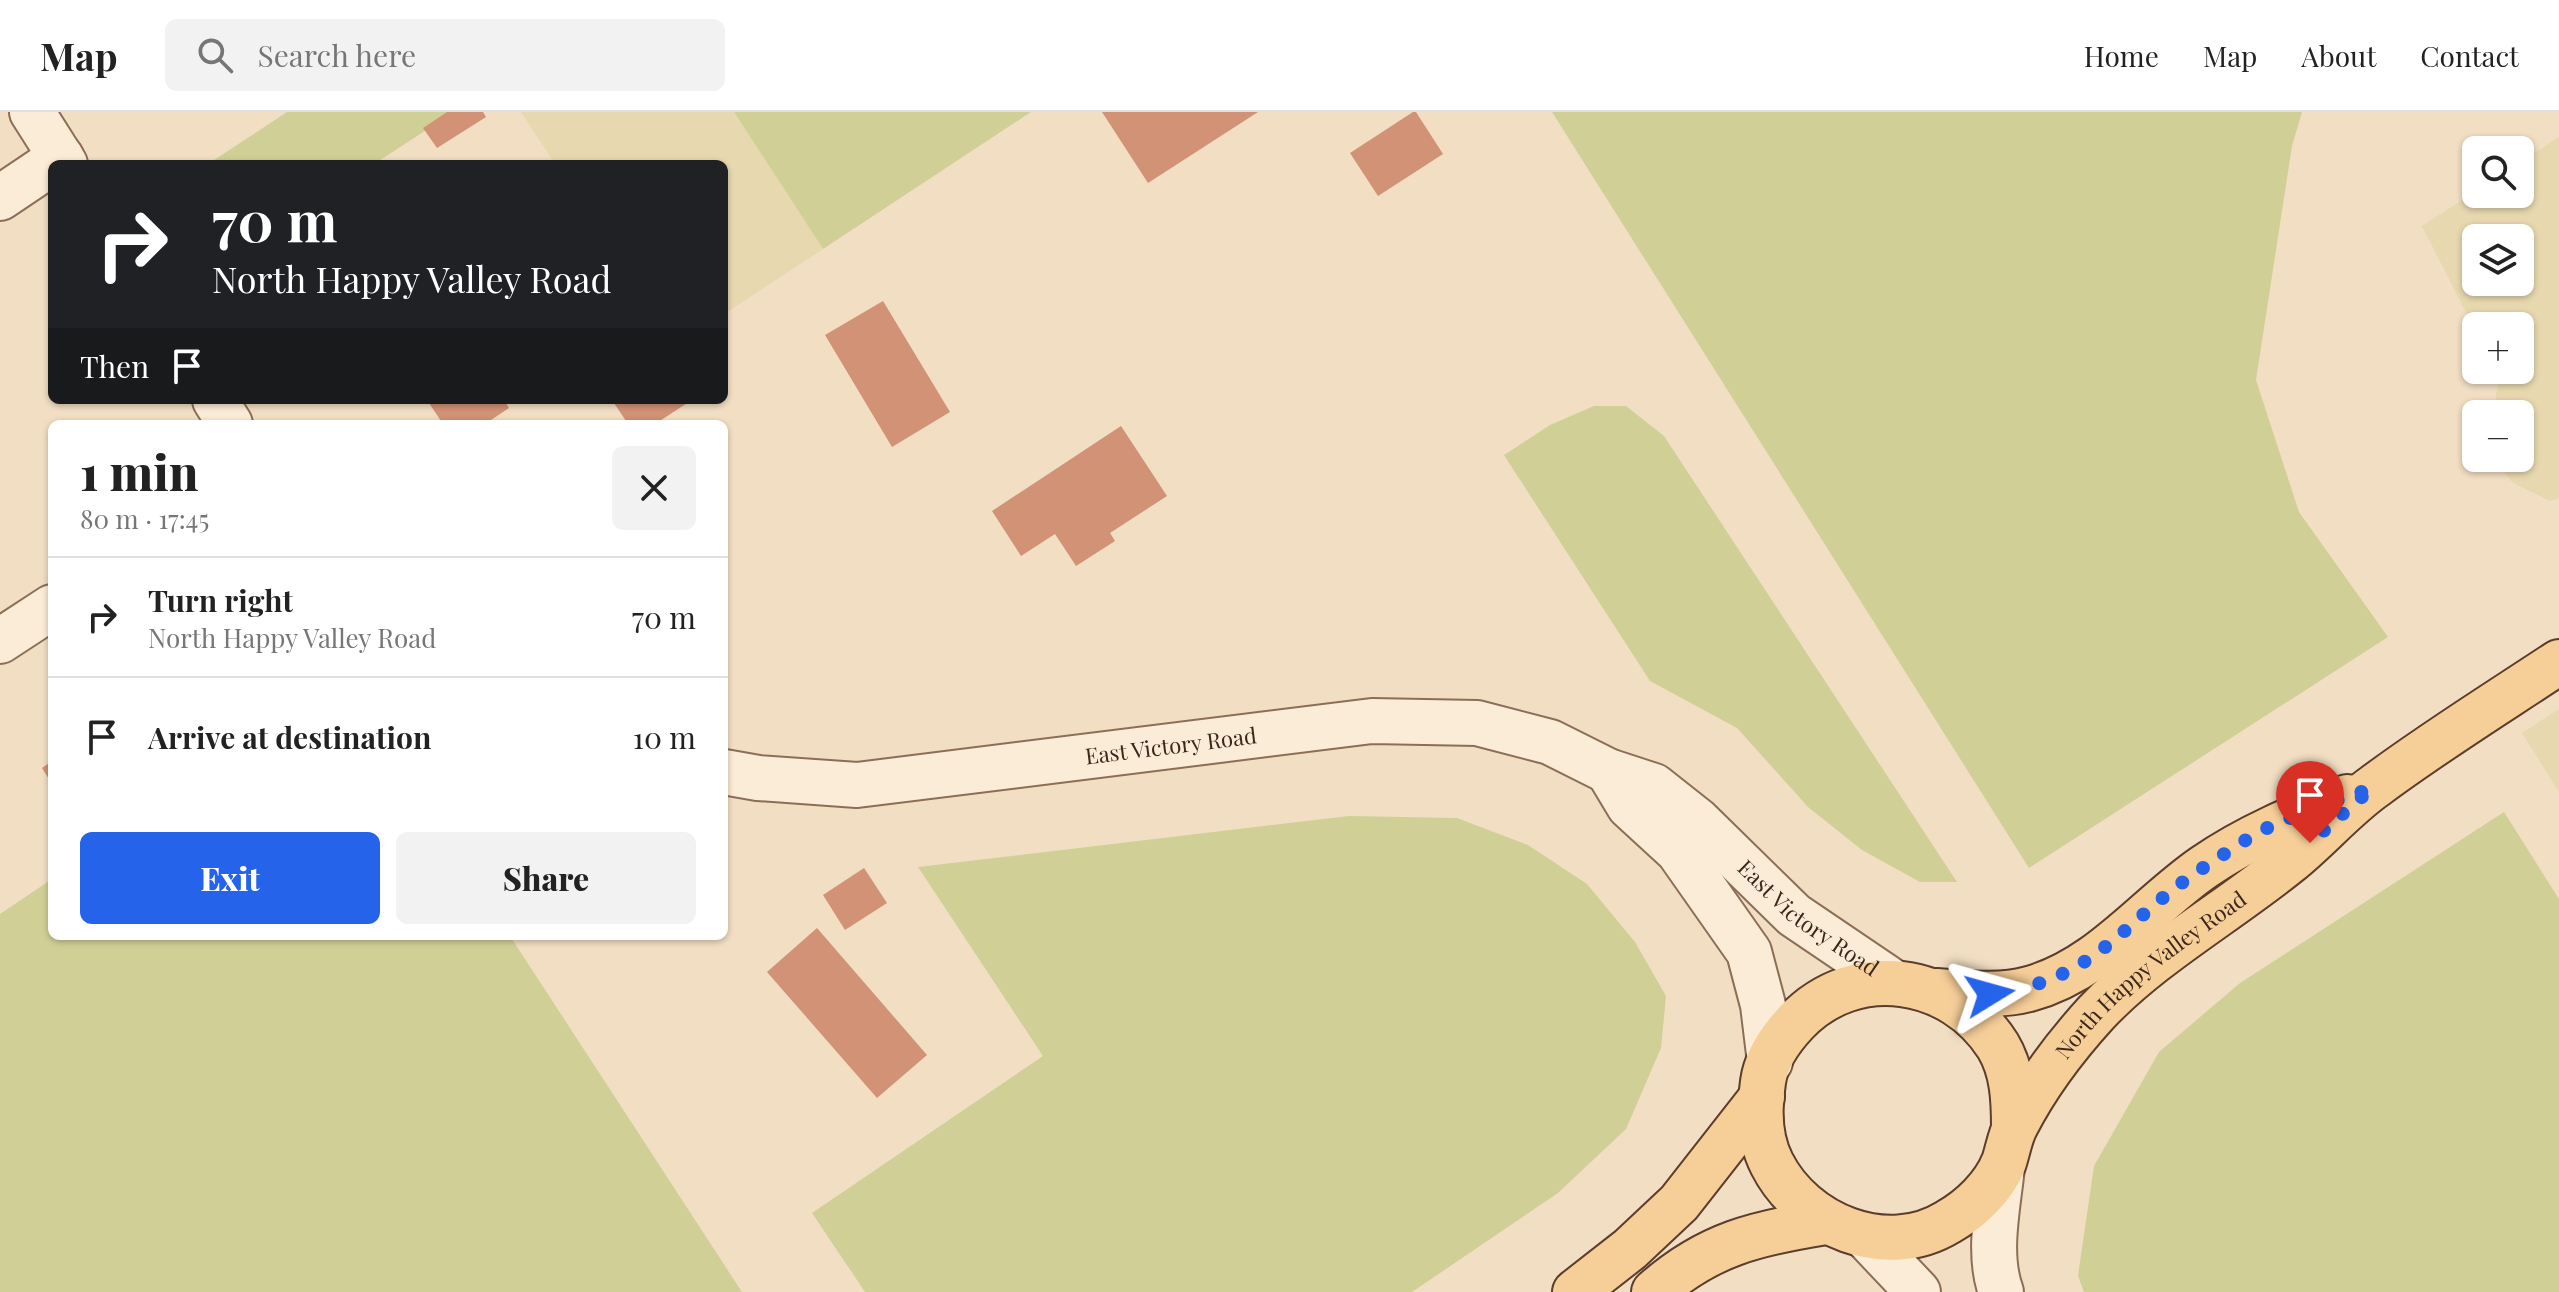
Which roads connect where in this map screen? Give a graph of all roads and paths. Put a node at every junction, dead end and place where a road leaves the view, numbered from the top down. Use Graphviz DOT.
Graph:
graph roads {
  1 [pos="32,112"];
  2 [pos="62,160"];
  3 [pos="48,170"];
  4 [pos="0,198"];
  5 [pos="48,610"];
  6 [pos="0,641"];
  7 [pos="2559,662"];
  8 [pos="1608,771"];
  9 [pos="728,773"];
  10 [pos="2372,788"];
  11 [pos="1893,982"];
  12 [pos="1936,991"];
  13 [pos="1766,1080"];
  14 [pos="2008,1147"];
  15 [pos="1845,1229"];
  16 [pos="1575,1292"];
  17 [pos="1654,1292"];
  18 [pos="1918,1292"];
  19 [pos="2001,1292"];
  1 -- 2 [label="street"];
  3 -- 4 [label="street"];
  5 -- 6 [label="street"];
  7 -- 10 [label="main road"];
  8 -- 9 [label="street, East Victory Road"];
  8 -- 11 [label="street, East Victory Road"];
  8 -- 13 [label="street, East Victory Road"];
  10 -- 12 [label="main road, North Happy Valley Road"];
  10 -- 14 [label="main road, North Happy Valley Road"];
  11 -- 12 [label="main road"];
  11 -- 13 [label="main road"];
  12 -- 14 [label="main road"];
  13 -- 15 [label="main road"];
  13 -- 16 [label="main road"];
  14 -- 15 [label="main road"];
  14 -- 19 [label="street"];
  15 -- 17 [label="main road"];
  15 -- 18 [label="street"];
}
